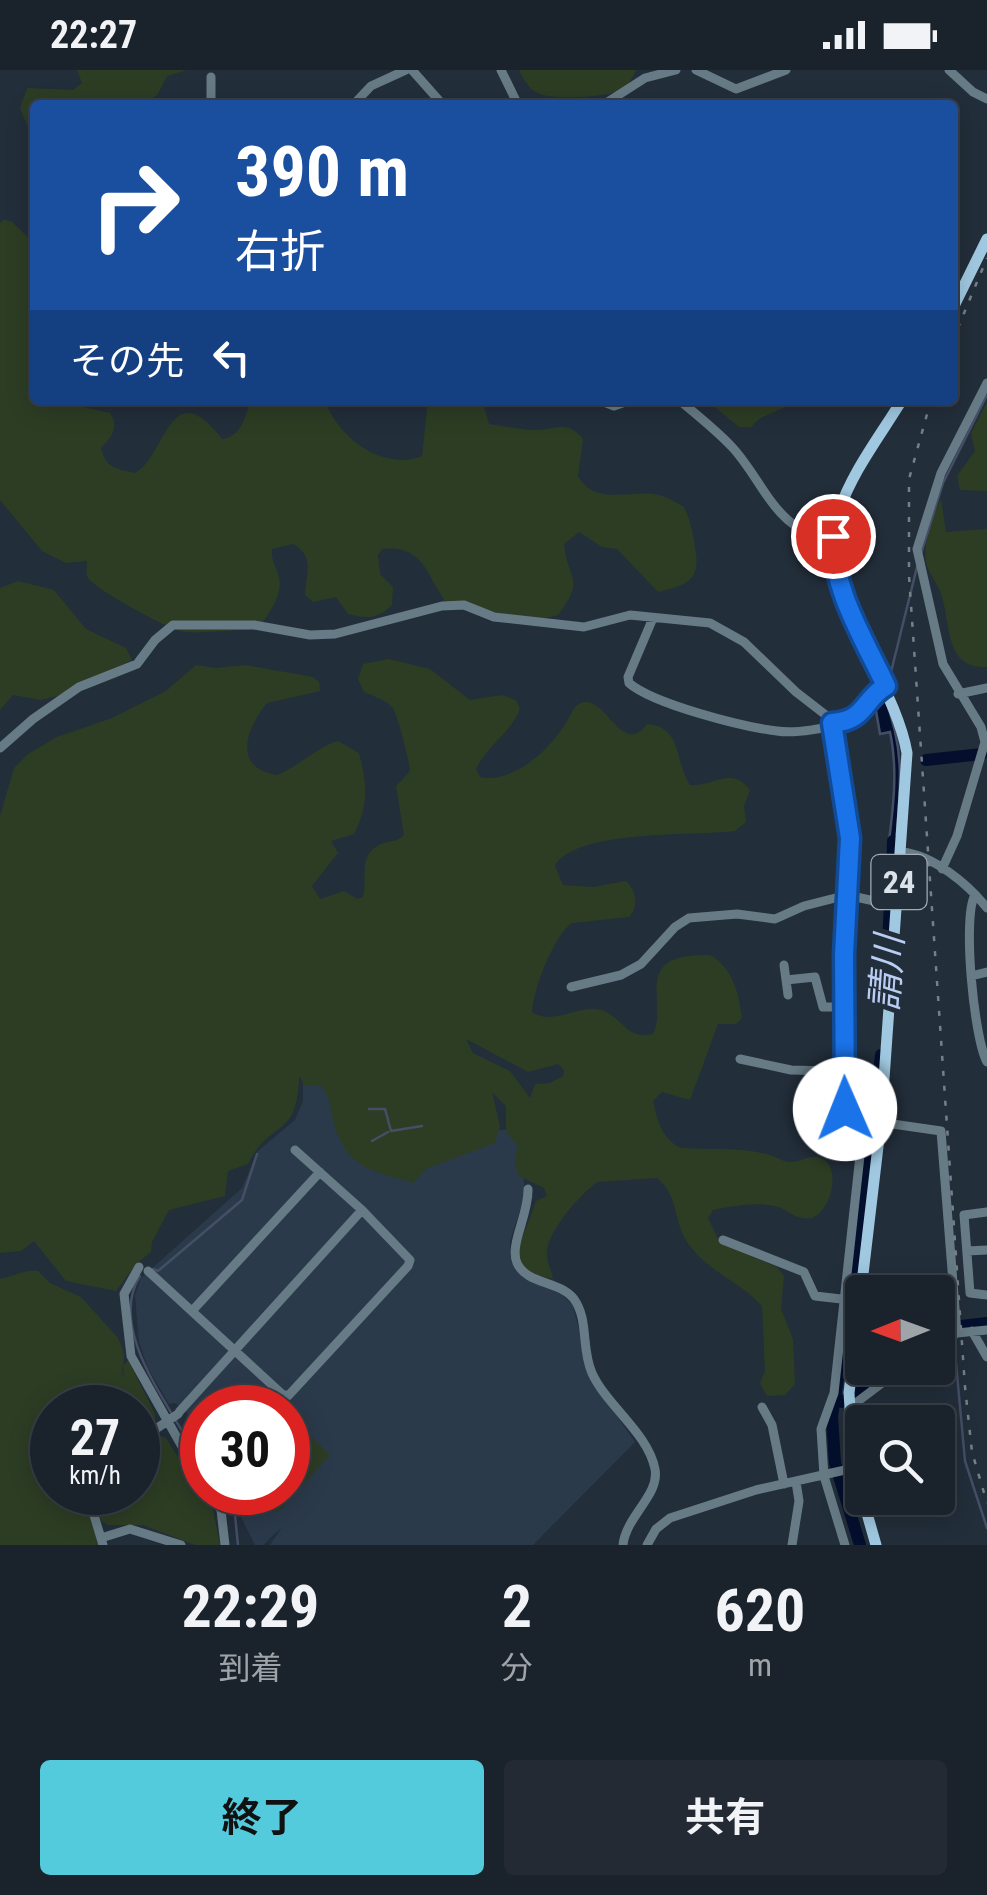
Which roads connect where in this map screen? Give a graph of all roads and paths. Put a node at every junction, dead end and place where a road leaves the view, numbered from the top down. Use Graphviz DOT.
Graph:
graph roads {
  1 [pos="409,70"];
  2 [pos="501,70"];
  3 [pos="676,70"];
  4 [pos="696,70"];
  5 [pos="786,70"];
  6 [pos="949,70"];
  7 [pos="211,77"];
  8 [pos="987,99"];
  9 [pos="211,100"];
  10 [pos="358,100"];
  11 [pos="439,100"];
  12 [pos="516,100"];
  13 [pos="611,100"];
  14 [pos="987,239"];
  15 [pos="958,298"];
  16 [pos="987,383"];
  17 [pos="686,405"];
  18 [pos="899,405"];
  19 [pos="833,536"];
  20 [pos="653,618"];
  21 [pos="886,686"];
  22 [pos="987,688"];
  23 [pos="958,694"];
  24 [pos="832,723"];
  25 [pos="986,736"];
  26 [pos="0,748"];
  27 [pos="982,776"];
  28 [pos="902,852"];
  29 [pos="942,869"];
  30 [pos="975,894"];
  31 [pos="846,895"];
  32 [pos="890,905"];
  33 [pos="987,908"];
  34 [pos="784,965"];
  35 [pos="987,972"];
  36 [pos="971,976"];
  37 [pos="786,980"];
  38 [pos="571,987"];
  39 [pos="788,995"];
  40 [pos="843,1007"];
  41 [pos="740,1060"];
  42 [pos="987,1062"];
  43 [pos="847,1117"];
  44 [pos="864,1119"];
  45 [pos="881,1120"];
  46 [pos="802,1125"];
  47 [pos="295,1150"];
  48 [pos="320,1172"];
  49 [pos="528,1189"];
  50 [pos="362,1210"];
  51 [pos="987,1212"];
  52 [pos="722,1240"];
  53 [pos="987,1250"];
  54 [pos="967,1251"];
  55 [pos="852,1275"];
  56 [pos="854,1275"];
  57 [pos="987,1296"];
  58 [pos="845,1299"];
  59 [pos="192,1312"];
  60 [pos="957,1328"];
  61 [pos="845,1329"];
  62 [pos="987,1330"];
  63 [pos="972,1332"];
  64 [pos="235,1351"];
  65 [pos="987,1357"];
  66 [pos="849,1385"];
  67 [pos="876,1385"];
  68 [pos="849,1402"];
  69 [pos="762,1407"];
  70 [pos="167,1423"];
  71 [pos="160,1427"];
  72 [pos="180,1445"];
  73 [pos="845,1471"];
  74 [pos="826,1475"];
  75 [pos="790,1483"];
  76 [pos="94,1515"];
  77 [pos="221,1515"];
  78 [pos="865,1515"];
  79 [pos="102,1542"];
  80 [pos="623,1543"];
  81 [pos="181,1545"];
  82 [pos="226,1545"];
  83 [pos="611,1545"];
  84 [pos="647,1545"];
  85 [pos="792,1545"];
  86 [pos="846,1545"];
  87 [pos="876,1545"];
  1 -- 10 [label="street"];
  1 -- 11 [label="street"];
  2 -- 12 [label="street"];
  3 -- 13 [label="street"];
  4 -- 5 [label="street"];
  6 -- 8 [label="street"];
  7 -- 9 [label="street"];
  14 -- 15 [label="main road"];
  16 -- 23 [label="street"];
  17 -- 19 [label="street"];
  18 -- 19 [label="main road, 24"];
  19 -- 21 [label="main road, 24"];
  20 -- 24 [label="street"];
  20 -- 24 [label="street"];
  20 -- 26 [label="street"];
  21 -- 24 [label="street"];
  21 -- 28 [label="main road, 24"];
  22 -- 23 [label="street"];
  23 -- 25 [label="street"];
  24 -- 31 [label="street"];
  25 -- 27 [label="street"];
  27 -- 29 [label="street"];
  28 -- 29 [label="street"];
  28 -- 32 [label="main road, 24"];
  29 -- 30 [label="street"];
  30 -- 33 [label="street"];
  30 -- 36 [label="street"];
  31 -- 32 [label="street"];
  31 -- 38 [label="street"];
  31 -- 40 [label="street"];
  32 -- 45 [label="main road, 24"];
  34 -- 37 [label="street"];
  35 -- 36 [label="street"];
  36 -- 42 [label="street"];
  37 -- 39 [label="street"];
  37 -- 40 [label="street"];
  40 -- 43 [label="street"];
  41 -- 43 [label="street"];
  43 -- 44 [label="street"];
  43 -- 46 [label="street"];
  44 -- 45 [label="street"];
  44 -- 55 [label="street"];
  45 -- 56 [label="main road, 24"];
  45 -- 60 [label="street"];
  47 -- 48 [label="street"];
  48 -- 50 [label="street"];
  48 -- 59 [label="street"];
  49 -- 80 [label="street"];
  50 -- 64 [label="street"];
  50 -- 64 [label="street"];
  51 -- 54 [label="street"];
  52 -- 58 [label="street"];
  53 -- 54 [label="street"];
  54 -- 57 [label="street"];
  59 -- 64 [label="street"];
  59 -- 70 [label="street"];
  60 -- 63 [label="street"];
  61 -- 74 [label="street"];
  62 -- 63 [label="street"];
  63 -- 65 [label="street"];
  64 -- 70 [label="street"];
  66 -- 68 [label="main road, 24"];
  67 -- 68 [label="street"];
  69 -- 75 [label="street"];
  70 -- 71 [label="street"];
  70 -- 72 [label="street"];
  73 -- 74 [label="street"];
  74 -- 75 [label="street"];
  74 -- 86 [label="street"];
  75 -- 84 [label="street"];
  75 -- 85 [label="street"];
  76 -- 79 [label="street"];
  77 -- 82 [label="street"];
  78 -- 87 [label="main road, 24"];
  79 -- 81 [label="street"];
  80 -- 83 [label="street"];
}
